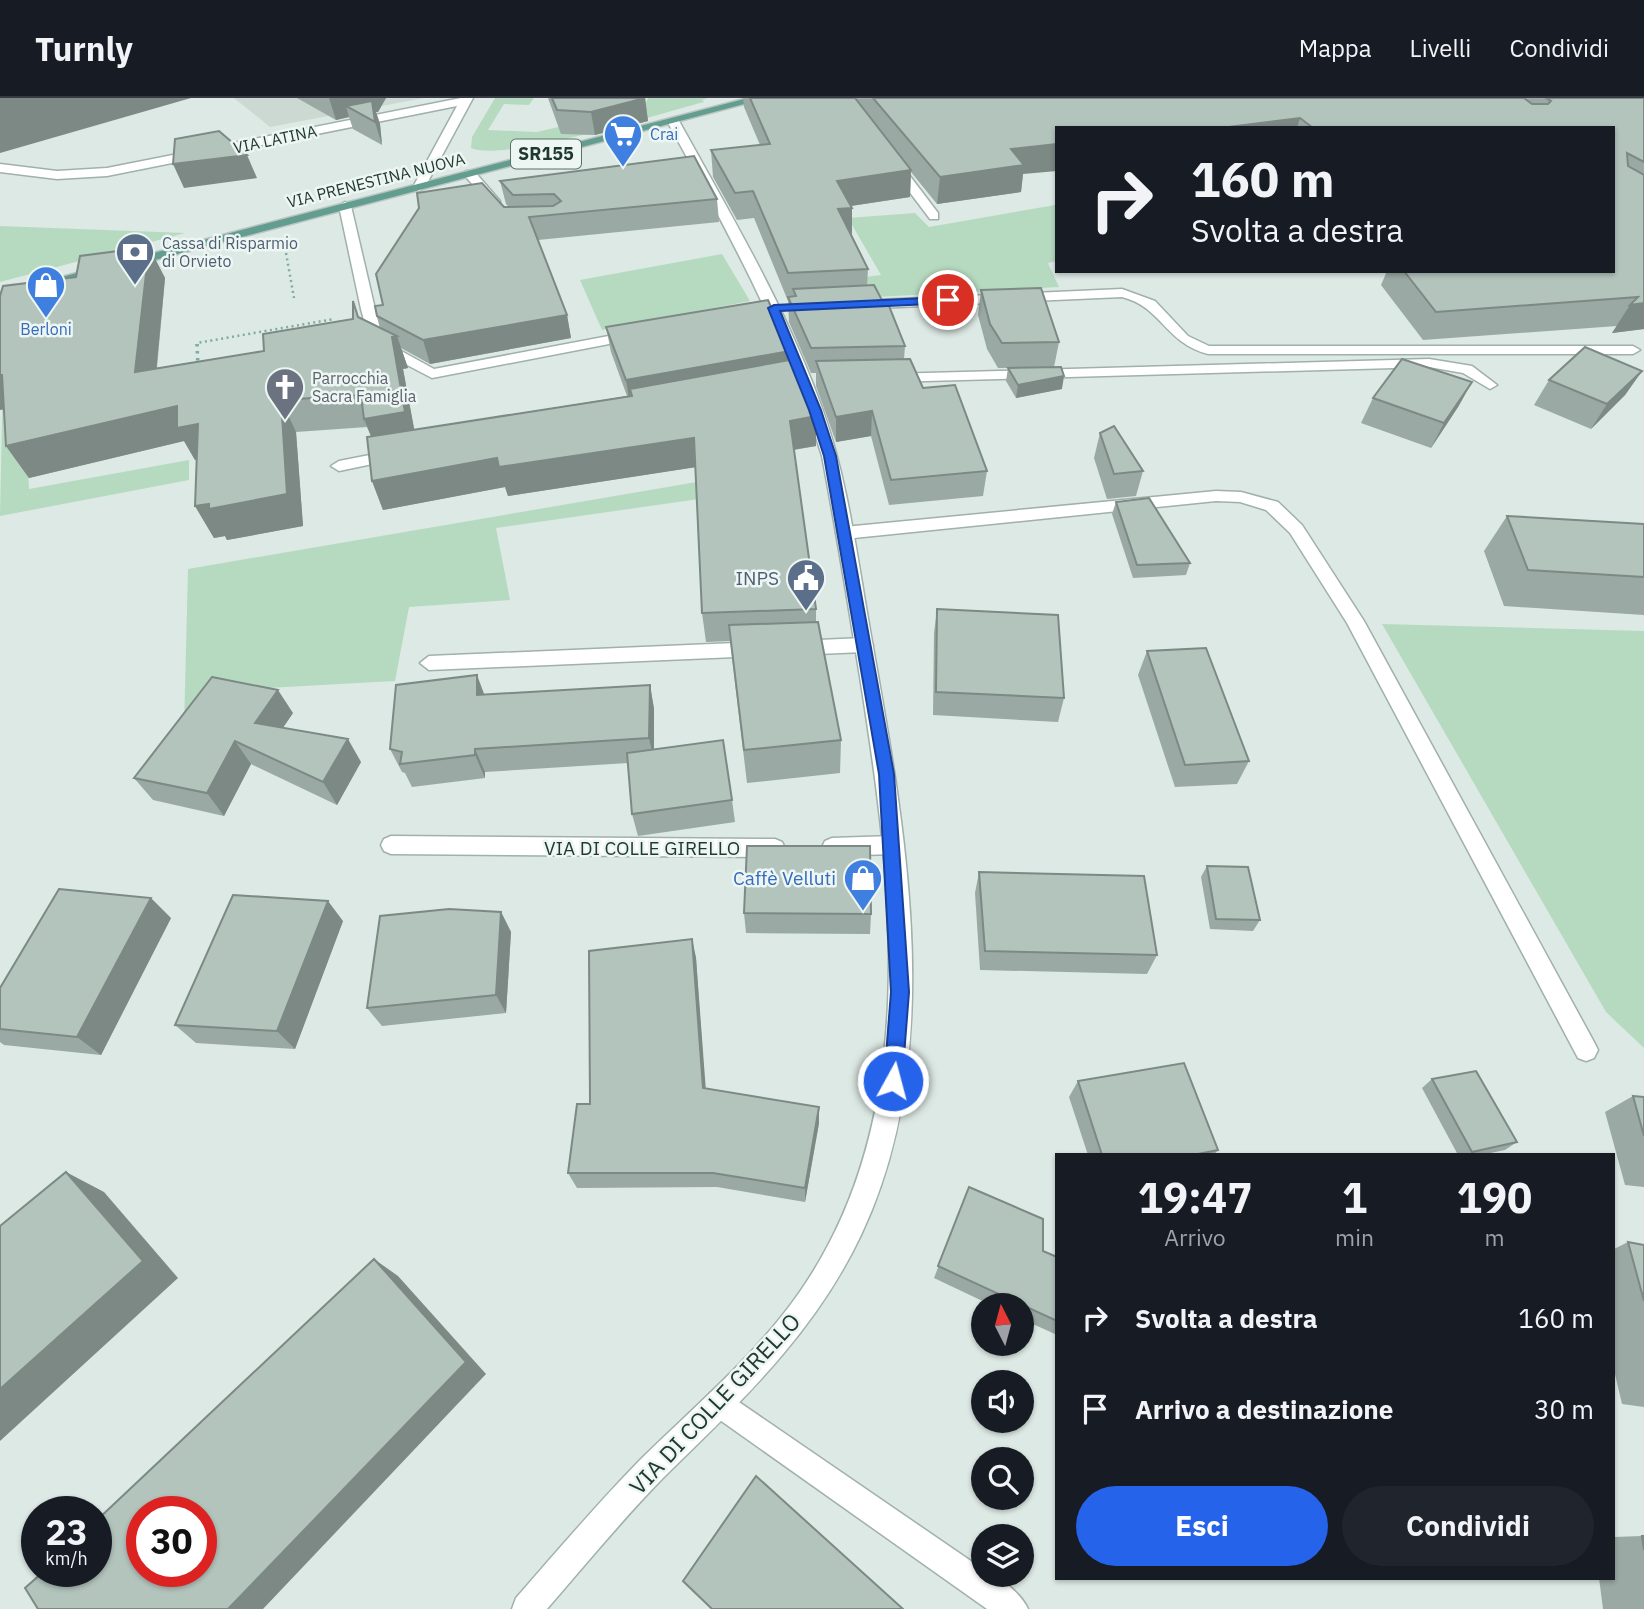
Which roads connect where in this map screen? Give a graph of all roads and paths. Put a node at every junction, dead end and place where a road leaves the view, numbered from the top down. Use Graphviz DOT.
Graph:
graph roads {
  1 [pos="761,98"];
  2 [pos="466,99"];
  3 [pos="673,121"];
  4 [pos="885,152"];
  5 [pos="0,168"];
  6 [pos="470,174"];
  7 [pos="419,187"];
  8 [pos="345,206"];
  9 [pos="506,216"];
  10 [pos="934,216"];
  11 [pos="22,290"];
  12 [pos="0,297"];
  13 [pos="839,305"];
  14 [pos="17,308"];
  15 [pos="369,311"];
  16 [pos="656,331"];
  17 [pos="1633,350"];
  18 [pos="198,372"];
  19 [pos="877,378"];
  20 [pos="828,379"];
  21 [pos="796,381"];
  22 [pos="1490,385"];
  23 [pos="415,451"];
  24 [pos="339,466"];
  25 [pos="844,533"];
  26 [pos="864,645"];
  27 [pos="429,663"];
  28 [pos="391,845"];
  29 [pos="893,845"];
  30 [pos="1586,1050"];
  31 [pos="720,1403"];
  32 [pos="527,1609"];
  33 [pos="1013,1609"];
  1 -- 3 [label="main road, VIA PRENESTINA NUOVA / SR155"];
  2 -- 5 [label="street, VIA LATINA"];
  2 -- 7 [label="street"];
  3 -- 6 [label="main road, VIA PRENESTINA NUOVA / SR155"];
  3 -- 21 [label="street, VIA DI COLLE GIRELLO"];
  4 -- 10 [label="street"];
  6 -- 7 [label="main road, VIA PRENESTINA NUOVA / SR155"];
  6 -- 9 [label="street"];
  7 -- 8 [label="main road, VIA PRENESTINA NUOVA / SR155"];
  8 -- 11 [label="main road, VIA PRENESTINA NUOVA / SR155"];
  8 -- 15 [label="street"];
  11 -- 12 [label="main road, VIA PRENESTINA NUOVA / SR155"];
  11 -- 14 [label="street"];
  13 -- 17 [label="street"];
  15 -- 16 [label="street"];
  15 -- 18 [label="path"];
  19 -- 22 [label="street"];
  20 -- 21 [label="street"];
  21 -- 25 [label="street, VIA DI COLLE GIRELLO"];
  23 -- 24 [label="street"];
  25 -- 26 [label="street, VIA DI COLLE GIRELLO"];
  25 -- 30 [label="street"];
  26 -- 27 [label="street"];
  26 -- 29 [label="street, VIA DI COLLE GIRELLO"];
  28 -- 29 [label="street, VIA DI COLLE GIRELLO"];
  29 -- 31 [label="street, VIA DI COLLE GIRELLO"];
  31 -- 32 [label="street, VIA DI COLLE GIRELLO"];
  31 -- 33 [label="street"];
}
